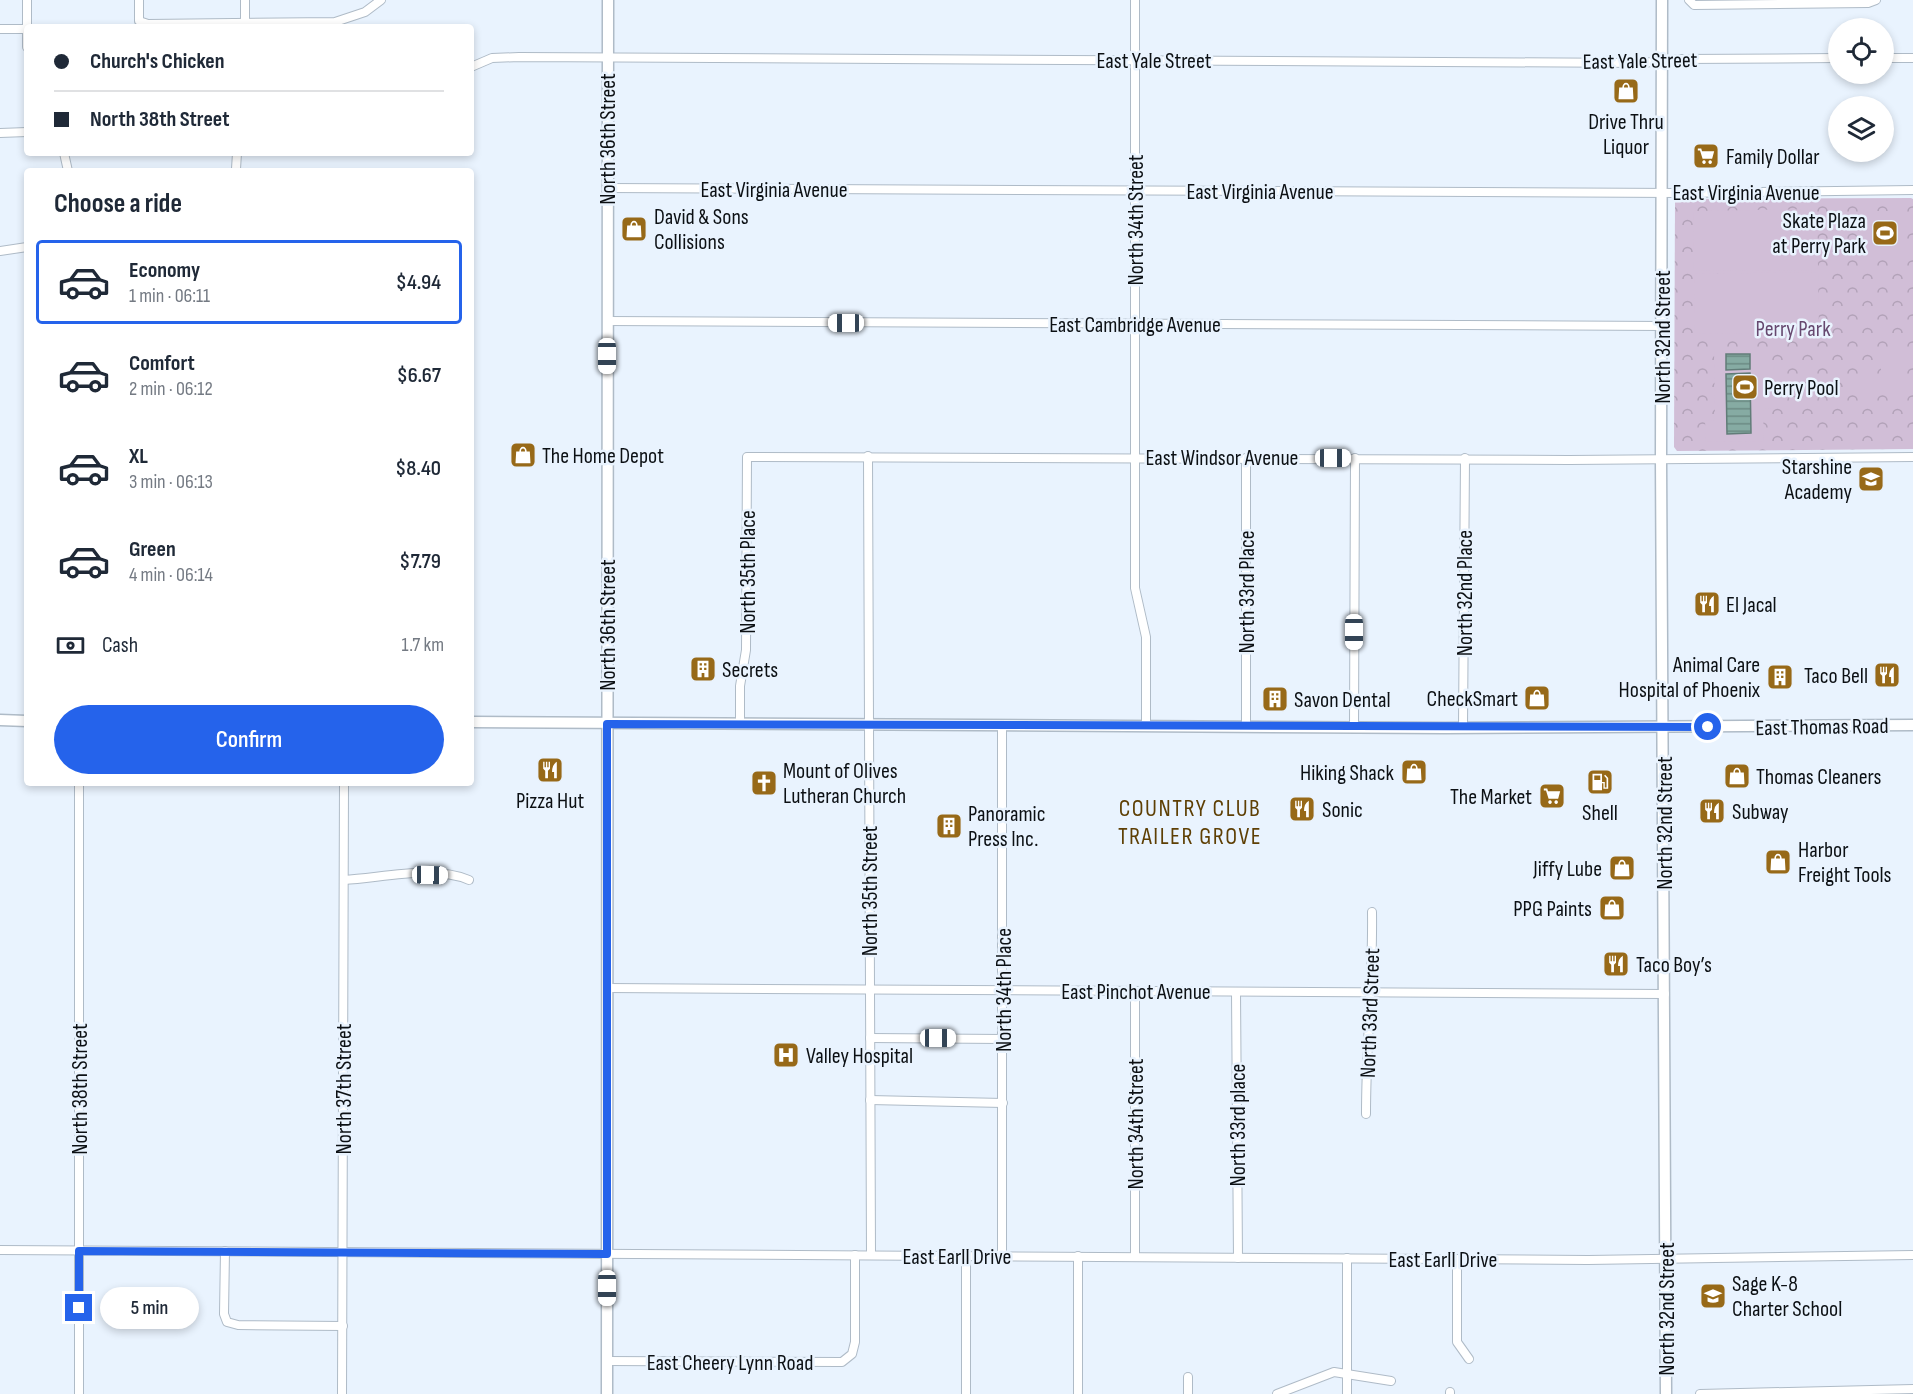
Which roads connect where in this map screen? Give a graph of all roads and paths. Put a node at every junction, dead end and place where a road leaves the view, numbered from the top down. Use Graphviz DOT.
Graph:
graph roads {
  1 [pos="27,0"];
  2 [pos="139,0"];
  3 [pos="245,0"];
  4 [pos="381,0"];
  5 [pos="608,0"];
  6 [pos="1135,0"];
  7 [pos="1662,0"];
  8 [pos="1689,0"];
  9 [pos="1876,0"];
  10 [pos="27,24"];
  11 [pos="148,24"];
  12 [pos="245,24"];
  13 [pos="275,24"];
  14 [pos="0,29"];
  15 [pos="24,29"];
  16 [pos="608,57"];
  17 [pos="1828,58"];
  18 [pos="1894,58"];
  19 [pos="1913,58"];
  20 [pos="1135,60"];
  21 [pos="1662,61"];
  22 [pos="474,66"];
  23 [pos="24,132"];
  24 [pos="0,133"];
  25 [pos="607,188"];
  26 [pos="1135,190"];
  27 [pos="1913,190"];
  28 [pos="1662,193"];
  29 [pos="24,247"];
  30 [pos="0,251"];
  31 [pos="607,321"];
  32 [pos="1135,324"];
  33 [pos="1663,326"];
  34 [pos="868,456"];
  35 [pos="747,457"];
  36 [pos="1135,457"];
  37 [pos="1913,457"];
  38 [pos="1246,458"];
  39 [pos="1354,458"];
  40 [pos="1465,458"];
  41 [pos="1661,460"];
  42 [pos="0,720"];
  43 [pos="24,721"];
  44 [pos="474,722"];
  45 [pos="607,724"];
  46 [pos="740,724"];
  47 [pos="868,724"];
  48 [pos="1002,725"];
  49 [pos="1913,725"];
  50 [pos="1146,726"];
  51 [pos="1246,726"];
  52 [pos="1354,726"];
  53 [pos="1463,728"];
  54 [pos="1663,728"];
  55 [pos="80,786"];
  56 [pos="344,786"];
  57 [pos="344,880"];
  58 [pos="469,880"];
  59 [pos="1372,912"];
  60 [pos="607,988"];
  61 [pos="870,989"];
  62 [pos="1003,990"];
  63 [pos="1135,991"];
  64 [pos="1236,992"];
  65 [pos="1372,993"];
  66 [pos="1665,994"];
  67 [pos="870,1038"];
  68 [pos="1003,1039"];
  69 [pos="870,1102"];
  70 [pos="1004,1103"];
  71 [pos="1366,1114"];
  72 [pos="0,1250"];
  73 [pos="79,1251"];
  74 [pos="225,1251"];
  75 [pos="343,1251"];
  76 [pos="607,1254"];
  77 [pos="855,1255"];
  78 [pos="871,1255"];
  79 [pos="1913,1255"];
  80 [pos="966,1256"];
  81 [pos="1002,1256"];
  82 [pos="1078,1256"];
  83 [pos="1135,1257"];
  84 [pos="1238,1258"];
  85 [pos="1347,1258"];
  86 [pos="1457,1259"];
  87 [pos="1666,1260"];
  88 [pos="343,1326"];
  89 [pos="1468,1359"];
  90 [pos="607,1361"];
  91 [pos="1347,1373"];
  92 [pos="1188,1377"];
  93 [pos="1391,1381"];
  94 [pos="1913,1389"];
  95 [pos="79,1394"];
  96 [pos="342,1394"];
  97 [pos="607,1394"];
  98 [pos="966,1394"];
  99 [pos="1078,1394"];
  100 [pos="1188,1394"];
  101 [pos="1277,1394"];
  102 [pos="1347,1394"];
  103 [pos="1666,1394"];
  104 [pos="1700,1394"];
  1 -- 10 [label="street"];
  2 -- 11 [label="street"];
  3 -- 12 [label="street"];
  4 -- 13 [label="street"];
  5 -- 16 [label="main road, North 36th Street"];
  6 -- 20 [label="street, North 34th Street"];
  7 -- 21 [label="main road, North 32nd Street"];
  8 -- 9 [label="street"];
  14 -- 15 [label="street"];
  16 -- 20 [label="street, East Yale Street"];
  16 -- 22 [label="street, East Yale Street"];
  16 -- 25 [label="main road, North 36th Street"];
  17 -- 21 [label="street, East Yale Street"];
  18 -- 19 [label="street"];
  20 -- 21 [label="street, East Yale Street"];
  20 -- 26 [label="street, North 34th Street"];
  21 -- 28 [label="main road, North 32nd Street"];
  23 -- 24 [label="street"];
  25 -- 26 [label="street, East Virginia Avenue"];
  25 -- 31 [label="main road, North 36th Street"];
  26 -- 28 [label="street, East Virginia Avenue"];
  26 -- 32 [label="street, North 34th Street"];
  27 -- 28 [label="street, East Virginia Avenue"];
  28 -- 33 [label="main road, North 32nd Street"];
  29 -- 30 [label="street"];
  31 -- 32 [label="street, East Cambridge Avenue"];
  31 -- 45 [label="main road, North 36th Street"];
  32 -- 33 [label="street, East Cambridge Avenue"];
  32 -- 36 [label="street, North 34th Street"];
  33 -- 41 [label="main road, North 32nd Street"];
  34 -- 35 [label="street, East Windsor Avenue"];
  34 -- 36 [label="street, East Windsor Avenue"];
  34 -- 47 [label="street, North 35th Street"];
  35 -- 46 [label="street, North 35th Place"];
  36 -- 38 [label="street, East Windsor Avenue"];
  36 -- 50 [label="street, North 34th Street"];
  37 -- 41 [label="street, East Windsor Avenue"];
  38 -- 39 [label="street, East Windsor Avenue"];
  38 -- 51 [label="street, North 33rd Place"];
  39 -- 40 [label="street, East Windsor Avenue"];
  39 -- 52 [label="street"];
  40 -- 41 [label="street, East Windsor Avenue"];
  40 -- 53 [label="street, North 32nd Place"];
  41 -- 54 [label="main road, North 32nd Street"];
  42 -- 43 [label="main road"];
  44 -- 45 [label="main road, East Thomas Road"];
  45 -- 46 [label="main road, East Thomas Road"];
  45 -- 60 [label="main road, North 36th Street"];
  46 -- 47 [label="main road, East Thomas Road"];
  47 -- 48 [label="main road, East Thomas Road"];
  47 -- 61 [label="street, North 35th Street"];
  48 -- 50 [label="main road, East Thomas Road"];
  48 -- 62 [label="street, North 34th Place"];
  49 -- 54 [label="main road, East Thomas Road"];
  50 -- 51 [label="main road, East Thomas Road"];
  51 -- 52 [label="main road, East Thomas Road"];
  52 -- 53 [label="main road, East Thomas Road"];
  53 -- 54 [label="main road, East Thomas Road"];
  54 -- 66 [label="main road, North 32nd Street"];
  55 -- 73 [label="street, North 38th Street"];
  56 -- 57 [label="street, North 37th Street"];
  57 -- 58 [label="street"];
  57 -- 75 [label="street, North 37th Street"];
  59 -- 65 [label="street, North 33rd Street"];
  60 -- 61 [label="street, East Pinchot Avenue"];
  60 -- 76 [label="main road, North 36th Street"];
  61 -- 62 [label="street, East Pinchot Avenue"];
  61 -- 67 [label="street, North 35th Street"];
  62 -- 63 [label="street, East Pinchot Avenue"];
  62 -- 68 [label="street, North 34th Place"];
  63 -- 64 [label="street, East Pinchot Avenue"];
  63 -- 83 [label="street, North 34th Street"];
  64 -- 65 [label="street, East Pinchot Avenue"];
  64 -- 84 [label="street, North 33rd place"];
  65 -- 66 [label="street, East Pinchot Avenue"];
  65 -- 71 [label="street, North 33rd Street"];
  66 -- 87 [label="main road, North 32nd Street"];
  67 -- 68 [label="street"];
  67 -- 69 [label="street, North 35th Street"];
  68 -- 70 [label="street, North 34th Place"];
  69 -- 70 [label="street"];
  69 -- 78 [label="street, North 35th Street"];
  70 -- 81 [label="street, North 34th Place"];
  72 -- 73 [label="street, East Earll Drive"];
  73 -- 74 [label="street, East Earll Drive"];
  73 -- 95 [label="street, North 38th Street"];
  74 -- 75 [label="street, East Earll Drive"];
  74 -- 88 [label="street"];
  75 -- 76 [label="street, East Earll Drive"];
  75 -- 88 [label="street, North 37th Street"];
  76 -- 77 [label="street, East Earll Drive"];
  76 -- 90 [label="main road, North 36th Street"];
  77 -- 78 [label="street, East Earll Drive"];
  77 -- 90 [label="street, East Cheery Lynn Road"];
  78 -- 80 [label="street, East Earll Drive"];
  79 -- 87 [label="street, East Earll Drive"];
  80 -- 81 [label="street, East Earll Drive"];
  80 -- 98 [label="street"];
  81 -- 82 [label="street, East Earll Drive"];
  82 -- 83 [label="street, East Earll Drive"];
  82 -- 99 [label="street"];
  83 -- 84 [label="street, East Earll Drive"];
  84 -- 85 [label="street, East Earll Drive"];
  85 -- 86 [label="street, East Earll Drive"];
  85 -- 91 [label="street"];
  86 -- 87 [label="street, East Earll Drive"];
  86 -- 89 [label="street"];
  87 -- 103 [label="main road, North 32nd Street"];
  88 -- 96 [label="street, North 37th Street"];
  90 -- 97 [label="main road, North 36th Street"];
  91 -- 93 [label="street"];
  91 -- 101 [label="street"];
  91 -- 102 [label="street"];
  92 -- 100 [label="street"];
  94 -- 104 [label="street"];
}
